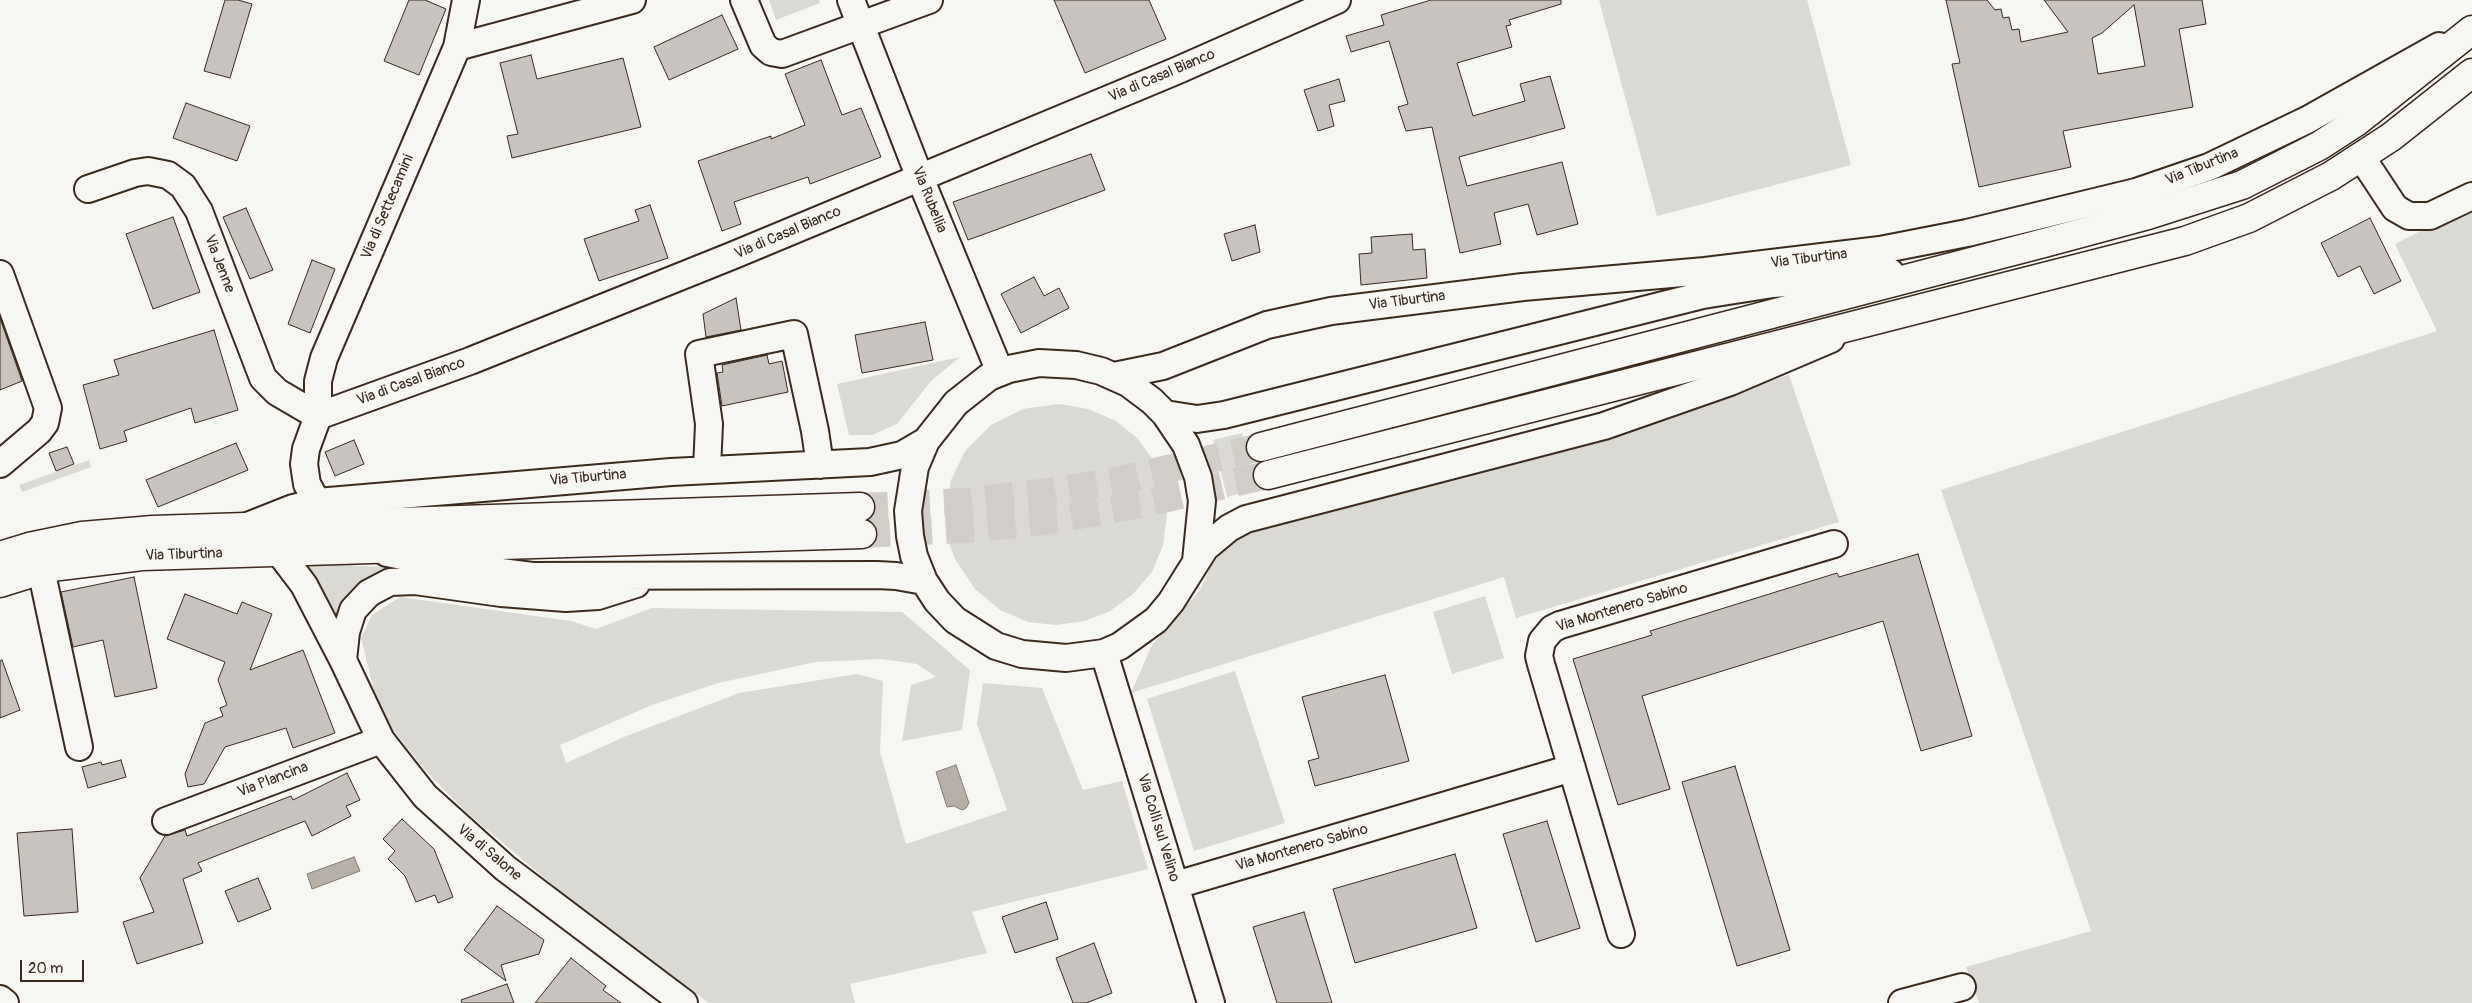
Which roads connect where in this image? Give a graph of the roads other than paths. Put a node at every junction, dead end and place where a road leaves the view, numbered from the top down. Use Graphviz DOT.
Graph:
graph roads {
  1 [pos="466,0"];
  2 [pos="632,0"];
  3 [pos="744,0"];
  4 [pos="851,0"];
  5 [pos="928,0"];
  6 [pos="1337,0"];
  7 [pos="861,26"];
  8 [pos="2472,29"];
  9 [pos="457,47"];
  10 [pos="2472,73"];
  11 [pos="2362,158"];
  12 [pos="920,178"];
  13 [pos="88,189"];
  14 [pos="2472,196"];
  15 [pos="2044,243"];
  16 [pos="0,274"];
  17 [pos="1877,319"];
  18 [pos="1000,372"];
  19 [pos="1114,376"];
  20 [pos="1165,414"];
  21 [pos="318,416"];
  22 [pos="926,442"];
  23 [pos="1261,448"];
  24 [pos="0,464"];
  25 [pos="820,465"];
  26 [pos="708,469"];
  27 [pos="1268,475"];
  28 [pos="317,502"];
  29 [pos="860,507"];
  30 [pos="250,526"];
  31 [pos="862,534"];
  32 [pos="1834,544"];
  33 [pos="370,549"];
  34 [pos="279,552"];
  35 [pos="0,556"];
  36 [pos="1196,561"];
  37 [pos="41,570"];
  38 [pos="658,576"];
  39 [pos="924,581"];
  40 [pos="0,584"];
  41 [pos="1104,653"];
  42 [pos="343,660"];
  43 [pos="381,740"];
  44 [pos="79,747"];
  45 [pos="1572,768"];
  46 [pos="166,821"];
  47 [pos="1176,885"];
  48 [pos="1621,934"];
  49 [pos="1962,987"];
  50 [pos="0,999"];
  51 [pos="5,1003"];
  52 [pos="684,1003"];
  53 [pos="1211,1003"];
  54 [pos="1902,1003"];
  1 -- 9 [label="street, Via di Settecamini"];
  2 -- 9 [label="street"];
  3 -- 7 [label="street"];
  4 -- 7 [label="street, Via Rubellia"];
  5 -- 7 [label="street"];
  6 -- 12 [label="street, Via di Casal Bianco"];
  7 -- 12 [label="street, Via Rubellia"];
  8 -- 15 [label="main road, Via Tiburtina"];
  8 -- 19 [label="street, Via Tiburtina"];
  9 -- 21 [label="street, Via di Settecamini"];
  10 -- 11 [label="main road, Via Tiburtina"];
  11 -- 14 [label="street"];
  11 -- 17 [label="main road, Via Tiburtina"];
  12 -- 18 [label="street, Via Rubellia"];
  12 -- 21 [label="street, Via di Casal Bianco"];
  13 -- 21 [label="street, Via Jenne"];
  15 -- 20 [label="street, Via Tiburtina"];
  15 -- 23 [label="main road, Via Tiburtina"];
  16 -- 24 [label="street"];
  17 -- 27 [label="main road, Via Tiburtina"];
  17 -- 36 [label="street, Via Tiburtina"];
  18 -- 19 [label="street, Via Tiburtina"];
  18 -- 22 [label="street, Via Tiburtina"];
  19 -- 20 [label="street, Via Tiburtina"];
  20 -- 36 [label="street, Via Tiburtina"];
  21 -- 28 [label="street"];
  22 -- 25 [label="street, Via Tiburtina"];
  22 -- 39 [label="street, Via Tiburtina"];
  25 -- 26 [label="street, Via Tiburtina"];
  25 -- 26 [label="street"];
  26 -- 28 [label="street, Via Tiburtina"];
  28 -- 30 [label="street, Via Tiburtina"];
  29 -- 30 [label="main road, Via Tiburtina"];
  30 -- 35 [label="main road, Via Tiburtina"];
  31 -- 33 [label="main road, Via Tiburtina"];
  32 -- 45 [label="street, Via Montenero Sabino"];
  33 -- 34 [label="main road, Via Tiburtina"];
  33 -- 38 [label="street, Via Tiburtina"];
  34 -- 37 [label="main road, Via Tiburtina"];
  34 -- 42 [label="street, Via di Salone"];
  36 -- 41 [label="street, Via Tiburtina"];
  37 -- 40 [label="main road, Via Tiburtina"];
  37 -- 44 [label="street"];
  38 -- 39 [label="street, Via Tiburtina"];
  38 -- 42 [label="street"];
  39 -- 41 [label="street, Via Tiburtina"];
  41 -- 47 [label="street, Via Colli sul Velino"];
  42 -- 43 [label="street, Via di Salone"];
  43 -- 46 [label="street, Via Plancina"];
  43 -- 52 [label="street, Via di Salone"];
  45 -- 47 [label="street, Via Montenero Sabino"];
  45 -- 48 [label="street, Via Montenero Sabino"];
  47 -- 53 [label="street, Via Colli sul Velino"];
  49 -- 54 [label="street"];
  50 -- 51 [label="street"];
}
